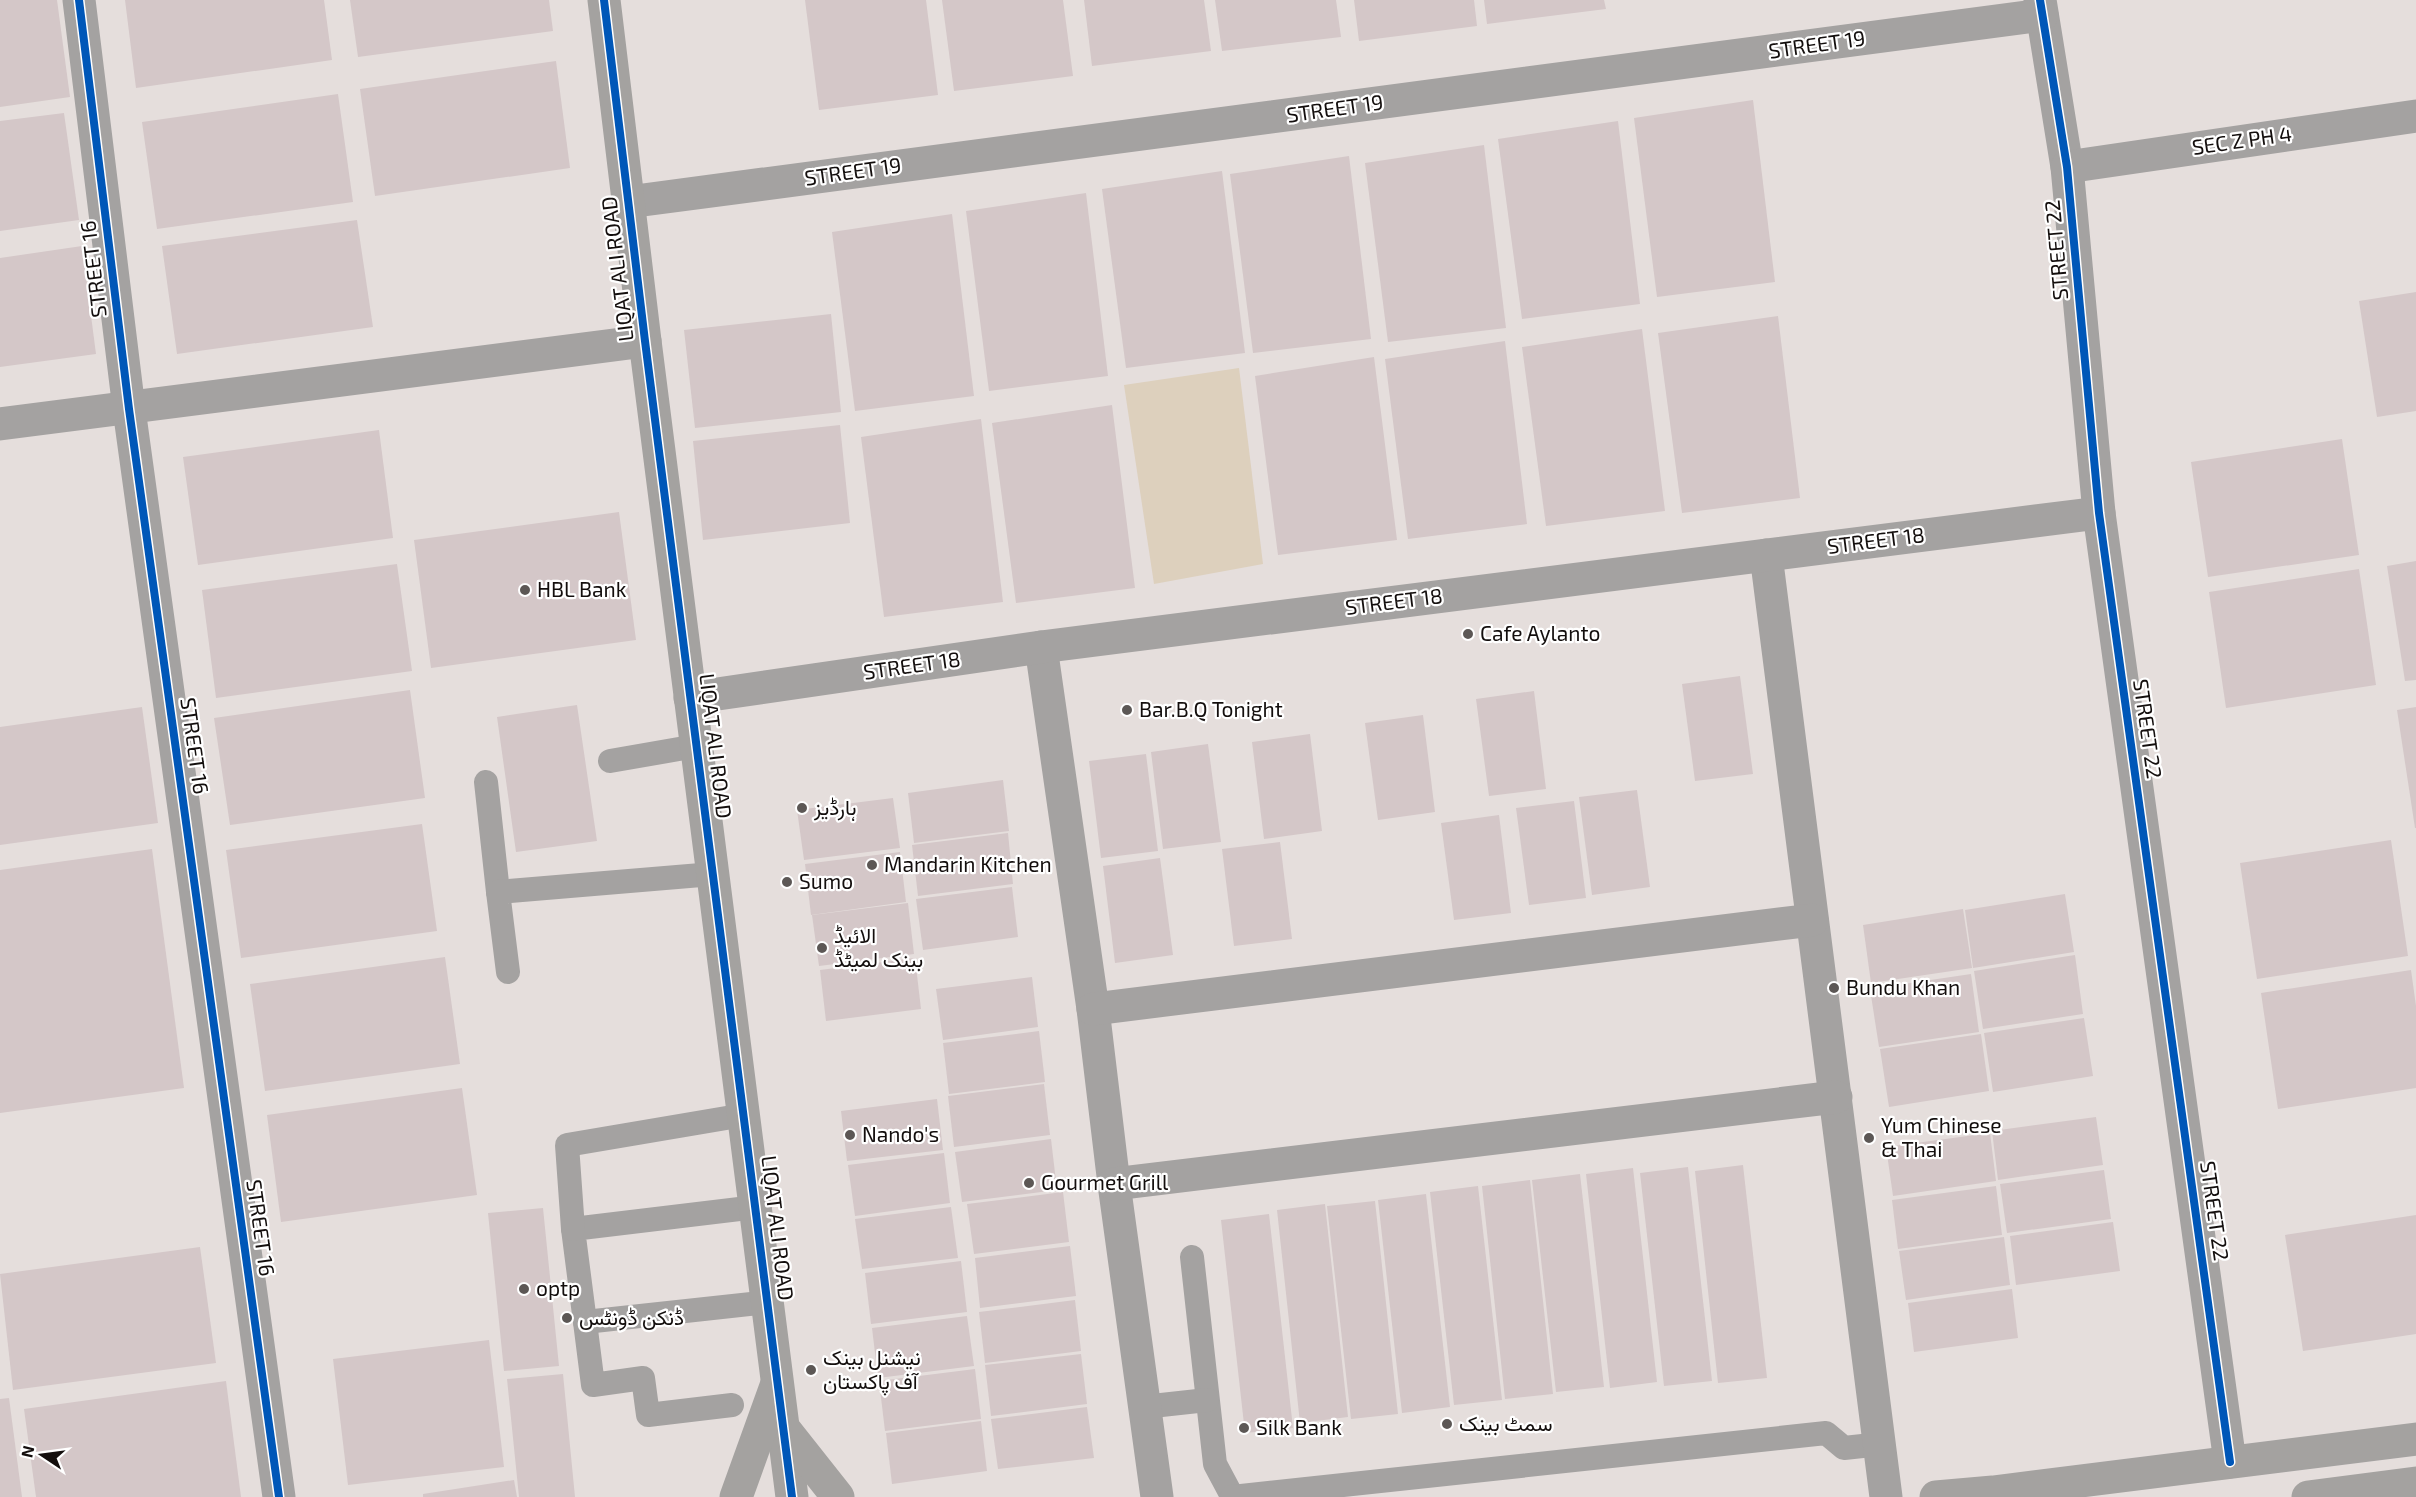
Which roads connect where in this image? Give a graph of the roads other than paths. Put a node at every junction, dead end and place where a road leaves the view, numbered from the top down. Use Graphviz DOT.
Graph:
graph roads {
  1 [pos="79,0"];
  2 [pos="604,0"];
  3 [pos="2041,8"];
  4 [pos="2416,116"];
  5 [pos="2067,167"];
  6 [pos="628,202"];
  7 [pos="645,341"];
  8 [pos="129,409"];
  9 [pos="0,424"];
  10 [pos="2099,513"];
  11 [pos="1766,555"];
  12 [pos="1041,647"];
  13 [pos="690,698"];
  14 [pos="696,746"];
  15 [pos="610,762"];
  16 [pos="486,782"];
  17 [pos="713,874"];
  18 [pos="498,892"];
  19 [pos="1812,920"];
  20 [pos="508,972"];
  21 [pos="1093,1009"];
  22 [pos="1836,1097"];
  23 [pos="744,1115"];
  24 [pos="1114,1184"];
  25 [pos="756,1207"];
  26 [pos="573,1229"];
  27 [pos="1192,1257"];
  28 [pos="769,1302"];
  29 [pos="585,1322"];
  30 [pos="779,1378"];
  31 [pos="1207,1400"];
  32 [pos="732,1405"];
  33 [pos="1143,1407"];
  34 [pos="784,1430"];
  35 [pos="2416,1439"];
  36 [pos="1881,1444"];
  37 [pos="2230,1462"];
  38 [pos="2416,1483"];
  39 [pos="279,1497"];
  40 [pos="736,1497"];
  41 [pos="792,1497"];
  42 [pos="838,1497"];
  43 [pos="1157,1497"];
  44 [pos="1232,1497"];
  45 [pos="1886,1497"];
  46 [pos="1936,1497"];
  47 [pos="2308,1497"];
  1 -- 8 [label="street, STREET 16"];
  2 -- 6 [label="street, LIQAT ALI ROAD"];
  3 -- 5 [label="street, STREET 22"];
  3 -- 6 [label="street, STREET 19"];
  4 -- 5 [label="street, SEC Z PH 4"];
  5 -- 10 [label="street, STREET 22"];
  6 -- 7 [label="street, LIQAT ALI ROAD"];
  7 -- 8 [label="street"];
  7 -- 13 [label="street, LIQAT ALI ROAD"];
  8 -- 9 [label="street"];
  8 -- 39 [label="street, STREET 16"];
  10 -- 11 [label="street, STREET 18"];
  10 -- 37 [label="street, STREET 22"];
  11 -- 12 [label="street, STREET 18"];
  11 -- 19 [label="street"];
  12 -- 13 [label="street, STREET 18"];
  12 -- 21 [label="street"];
  13 -- 14 [label="street, LIQAT ALI ROAD"];
  14 -- 15 [label="lane"];
  14 -- 17 [label="street, LIQAT ALI ROAD"];
  16 -- 18 [label="lane"];
  17 -- 18 [label="lane"];
  17 -- 23 [label="street, LIQAT ALI ROAD"];
  18 -- 20 [label="lane"];
  19 -- 21 [label="street"];
  19 -- 22 [label="street"];
  21 -- 24 [label="street"];
  22 -- 24 [label="street"];
  22 -- 36 [label="street"];
  23 -- 25 [label="street, LIQAT ALI ROAD"];
  23 -- 26 [label="lane"];
  24 -- 33 [label="street"];
  25 -- 26 [label="lane"];
  25 -- 28 [label="street, LIQAT ALI ROAD"];
  26 -- 29 [label="lane"];
  27 -- 31 [label="lane"];
  28 -- 29 [label="lane"];
  28 -- 30 [label="street, LIQAT ALI ROAD"];
  29 -- 32 [label="lane"];
  30 -- 34 [label="street, LIQAT ALI ROAD"];
  30 -- 40 [label="street"];
  31 -- 33 [label="lane"];
  31 -- 44 [label="lane"];
  33 -- 43 [label="street"];
  34 -- 41 [label="street, LIQAT ALI ROAD"];
  34 -- 42 [label="street"];
  35 -- 37 [label="street"];
  36 -- 44 [label="lane"];
  36 -- 45 [label="street"];
  37 -- 46 [label="street"];
  38 -- 47 [label="street"];
}
